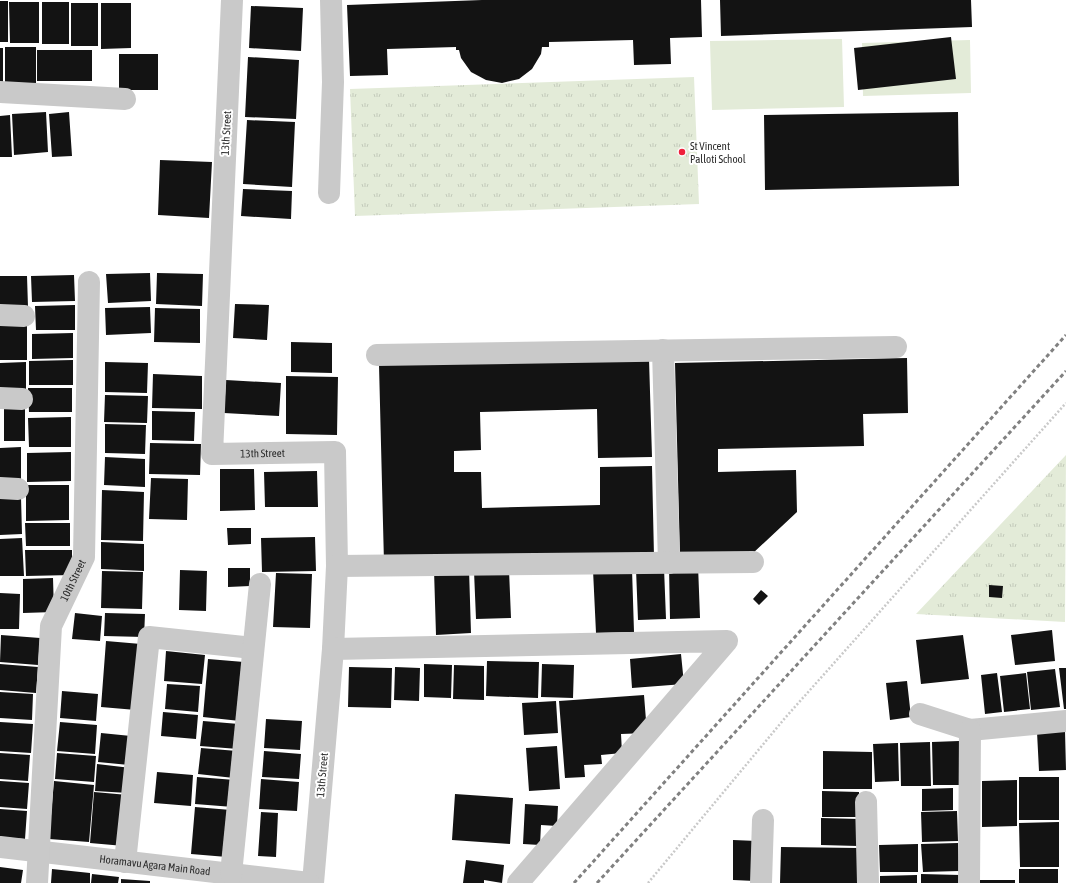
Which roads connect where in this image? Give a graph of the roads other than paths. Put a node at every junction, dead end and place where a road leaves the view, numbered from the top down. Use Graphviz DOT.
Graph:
graph roads {
  1 [pos="232,0"];
  2 [pos="332,0"];
  3 [pos="0,92"];
  4 [pos="125,99"];
  5 [pos="329,193"];
  6 [pos="89,282"];
  7 [pos="0,315"];
  8 [pos="24,316"];
  9 [pos="896,347"];
  10 [pos="663,350"];
  11 [pos="377,355"];
  12 [pos="0,398"];
  13 [pos="22,399"];
  14 [pos="753,562"];
  15 [pos="669,563"];
  16 [pos="337,566"];
  17 [pos="260,584"];
  18 [pos="253,648"];
  19 [pos="333,649"];
  20 [pos="920,714"];
  21 [pos="1066,721"];
  22 [pos="970,730"];
  23 [pos="866,802"];
  24 [pos="763,820"];
  25 [pos="0,847"];
  26 [pos="39,852"];
  27 [pos="125,862"];
  28 [pos="231,874"];
  29 [pos="36,883"];
  30 [pos="309,883"];
  31 [pos="313,883"];
  32 [pos="518,883"];
  33 [pos="761,883"];
  34 [pos="868,883"];
  35 [pos="969,883"];
  1 -- 16 [label="street, 13th Street"];
  2 -- 5 [label="street"];
  3 -- 4 [label="street"];
  6 -- 26 [label="street, 10th Street"];
  7 -- 8 [label="street"];
  9 -- 10 [label="street"];
  10 -- 11 [label="street"];
  10 -- 15 [label="street"];
  12 -- 13 [label="street"];
  14 -- 15 [label="street"];
  15 -- 16 [label="street"];
  16 -- 19 [label="street, 13th Street"];
  17 -- 18 [label="street"];
  18 -- 27 [label="street"];
  18 -- 28 [label="street"];
  19 -- 31 [label="street, 13th Street"];
  19 -- 32 [label="street"];
  20 -- 22 [label="street"];
  21 -- 22 [label="street"];
  22 -- 35 [label="street"];
  23 -- 34 [label="street"];
  24 -- 33 [label="street"];
  25 -- 26 [label="street, Horamavu Agara Main Road"];
  26 -- 27 [label="street, Horamavu Agara Main Road"];
  26 -- 29 [label="street, 10th Street"];
  27 -- 28 [label="street, Horamavu Agara Main Road"];
  28 -- 30 [label="street, Horamavu Agara Main Road"];
}
